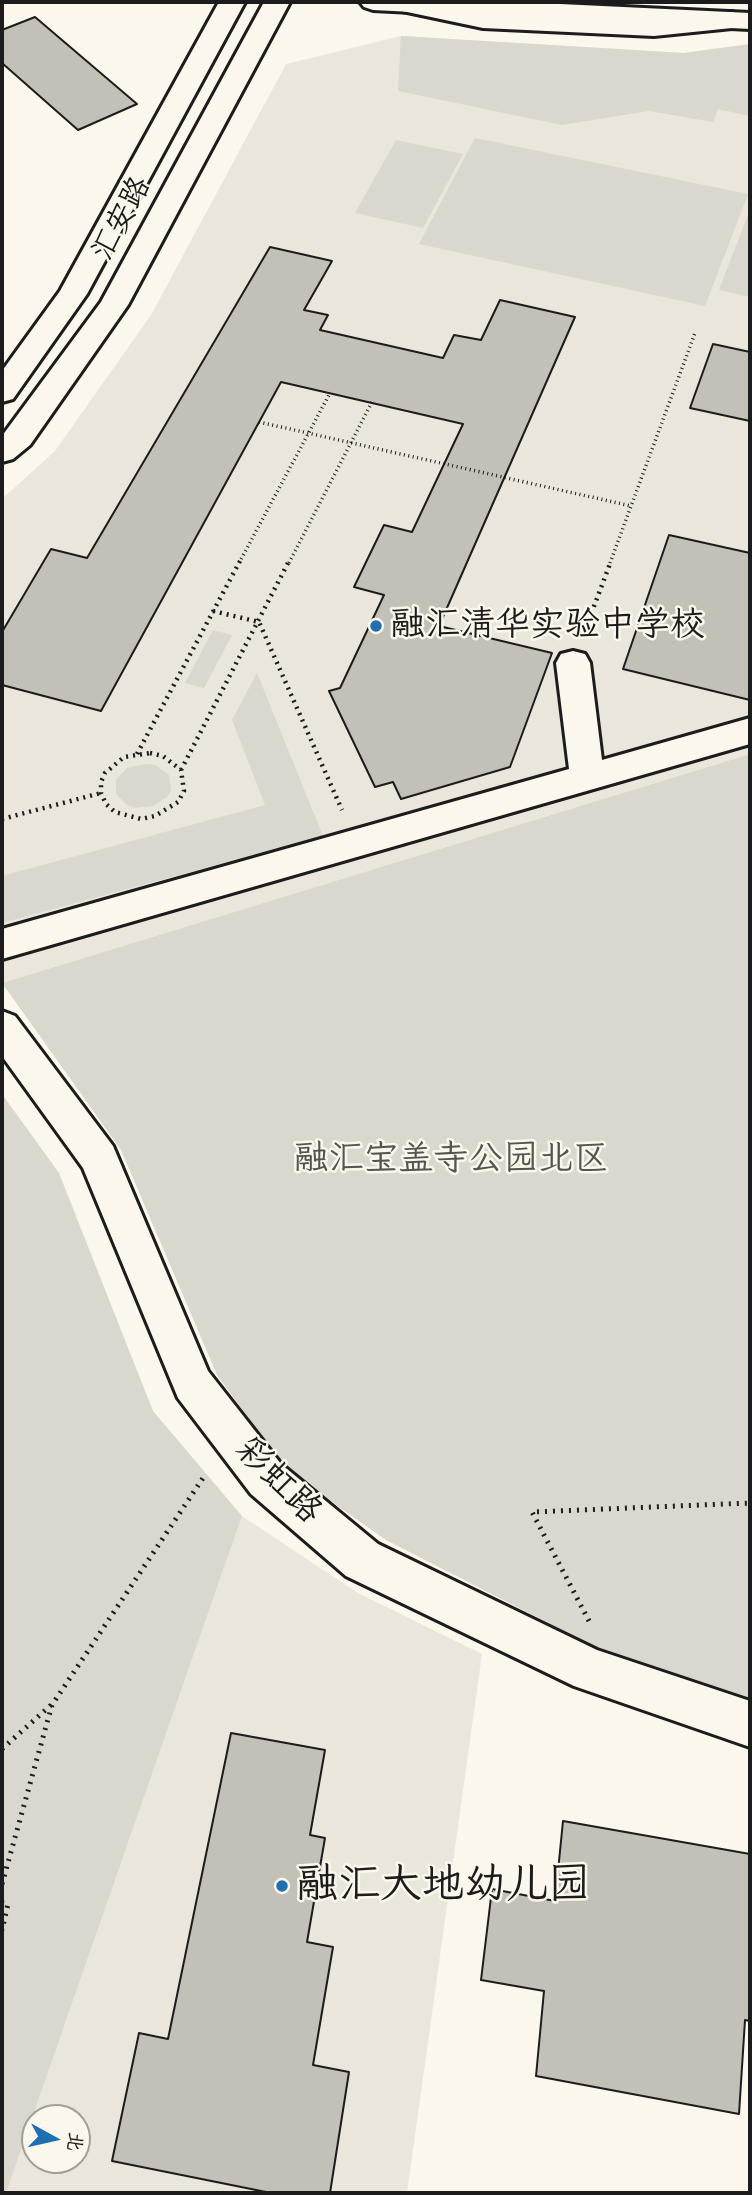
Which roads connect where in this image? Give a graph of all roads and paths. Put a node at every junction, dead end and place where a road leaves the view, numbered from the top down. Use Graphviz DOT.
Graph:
graph roads {
  1 [pos="232,2"];
  2 [pos="277,2"];
  3 [pos="385,2"];
  4 [pos="742,20"];
  5 [pos="695,333"];
  6 [pos="2,392"];
  7 [pos="330,393"];
  8 [pos="372,402"];
  9 [pos="260,422"];
  10 [pos="309,432"];
  11 [pos="352,442"];
  12 [pos="2,452"];
  13 [pos="631,506"];
  14 [pos="213,611"];
  15 [pos="259,622"];
  16 [pos="573,663"];
  17 [pos="750,730"];
  18 [pos="137,754"];
  19 [pos="181,770"];
  20 [pos="587,777"];
  21 [pos="101,793"];
  22 [pos="2,819"];
  23 [pos="356,843"];
  24 [pos="2,944"];
  25 [pos="2,1027"];
  26 [pos="205,1475"];
  27 [pos="750,1503"];
  28 [pos="620,1681"];
  29 [pos="52,1704"];
  30 [pos="750,1724"];
  31 [pos="2,1749"];
  32 [pos="2,1884"];
  33 [pos="2,1903"];
  34 [pos="2,1930"];
  1 -- 6 [label="street, 汇安路"];
  2 -- 12 [label="street, 汇安路"];
  3 -- 4 [label="street"];
  5 -- 13 [label="path"];
  7 -- 10 [label="path"];
  8 -- 11 [label="path"];
  9 -- 10 [label="path"];
  10 -- 11 [label="path"];
  10 -- 14 [label="path"];
  11 -- 13 [label="path"];
  11 -- 15 [label="path"];
  13 -- 16 [label="path"];
  14 -- 15 [label="path"];
  14 -- 18 [label="path"];
  15 -- 19 [label="path"];
  15 -- 23 [label="path"];
  16 -- 20 [label="street"];
  17 -- 20 [label="street"];
  18 -- 19 [label="path"];
  18 -- 21 [label="path"];
  19 -- 21 [label="path"];
  20 -- 23 [label="street"];
  21 -- 22 [label="path"];
  23 -- 24 [label="street"];
  25 -- 28 [label="street, 彩虹路"];
  26 -- 29 [label="path"];
  27 -- 28 [label="path"];
  28 -- 30 [label="street, 彩虹路"];
  29 -- 31 [label="path"];
  29 -- 32 [label="path"];
  33 -- 34 [label="path"];
}
